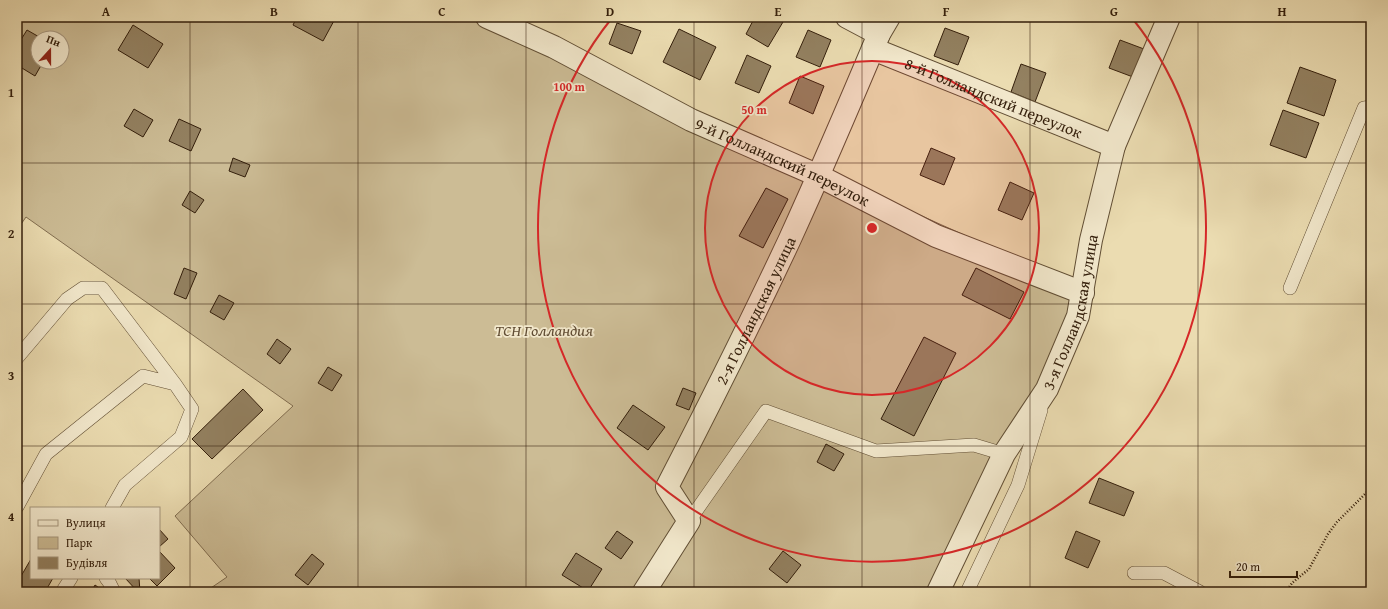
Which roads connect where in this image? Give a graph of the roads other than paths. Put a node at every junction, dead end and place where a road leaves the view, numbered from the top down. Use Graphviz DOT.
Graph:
graph roads {
  1 [pos="487,17"];
  2 [pos="847,17"];
  3 [pos="1164,18"];
  4 [pos="880,33"];
  5 [pos="1371,107"];
  6 [pos="1114,146"];
  7 [pos="818,176"];
  8 [pos="1290,288"];
  9 [pos="1083,293"];
  10 [pos="17,358"];
  11 [pos="175,384"];
  12 [pos="1047,389"];
  13 [pos="1004,454"];
  14 [pos="17,507"];
  15 [pos="113,507"];
  16 [pos="689,521"];
  17 [pos="1134,573"];
  18 [pos="70,579"];
  19 [pos="107,579"];
  20 [pos="62,592"];
  21 [pos="114,592"];
  22 [pos="644,592"];
  23 [pos="938,592"];
  24 [pos="967,592"];
  25 [pos="1200,592"];
  1 -- 7 [label="street, 9-й Голландский переулок"];
  2 -- 4 [label="street, 8-й Голландский переулок"];
  3 -- 6 [label="street, 3-я Голландская улица"];
  4 -- 6 [label="street, 8-й Голландский переулок"];
  4 -- 7 [label="street, 2-я Голландская улица"];
  5 -- 8 [label="lane"];
  6 -- 9 [label="street, 3-я Голландская улица"];
  7 -- 9 [label="street, 9-й Голландский переулок"];
  7 -- 16 [label="street, 2-я Голландская улица"];
  9 -- 12 [label="street, 3-я Голландская улица"];
  10 -- 11 [label="lane"];
  11 -- 14 [label="lane"];
  11 -- 15 [label="lane"];
  12 -- 13 [label="street, 3-я Голландская улица"];
  12 -- 24 [label="lane"];
  13 -- 16 [label="lane"];
  13 -- 23 [label="street, 3-я Голландская улица"];
  16 -- 22 [label="street"];
  17 -- 25 [label="lane"];
  18 -- 20 [label="lane"];
  19 -- 21 [label="lane"];
}
